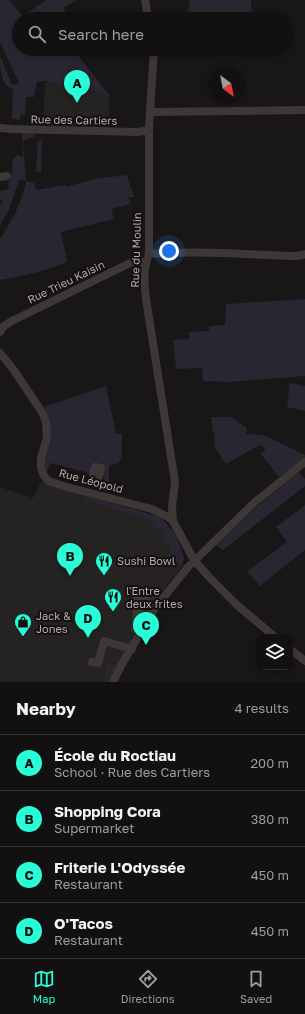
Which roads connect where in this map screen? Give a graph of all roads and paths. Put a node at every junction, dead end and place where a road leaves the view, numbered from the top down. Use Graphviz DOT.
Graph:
graph roads {
  1 [pos="145,0"];
  2 [pos="147,12"];
  3 [pos="154,56"];
  4 [pos="305,110"];
  5 [pos="150,112"];
  6 [pos="0,128"];
  7 [pos="148,130"];
  8 [pos="305,254"];
  9 [pos="148,258"];
  10 [pos="0,332"];
  11 [pos="0,353"];
  12 [pos="305,462"];
  13 [pos="173,522"];
  14 [pos="194,560"];
  15 [pos="137,612"];
  16 [pos="140,634"];
  17 [pos="271,634"];
  18 [pos="132,649"];
  19 [pos="293,652"];
  20 [pos="92,662"];
  21 [pos="305,662"];
  22 [pos="113,682"];
  1 -- 2 [label="street"];
  3 -- 5 [label="street, Rue du Moulin"];
  4 -- 5 [label="street"];
  5 -- 7 [label="street, Rue du Moulin"];
  6 -- 7 [label="street, Rue des Cartiers"];
  7 -- 9 [label="street, Rue du Moulin"];
  8 -- 9 [label="street, Rue Trieu Kaisin"];
  9 -- 10 [label="street, Rue Trieu Kaisin"];
  9 -- 13 [label="street, Rue du Moulin"];
  11 -- 13 [label="street, Rue Léopold"];
  12 -- 14 [label="street"];
  13 -- 14 [label="street"];
  14 -- 16 [label="street"];
  14 -- 17 [label="street"];
  15 -- 16 [label="street"];
  16 -- 18 [label="street"];
  18 -- 20 [label="street"];
  18 -- 22 [label="street"];
  19 -- 21 [label="street"];
}
